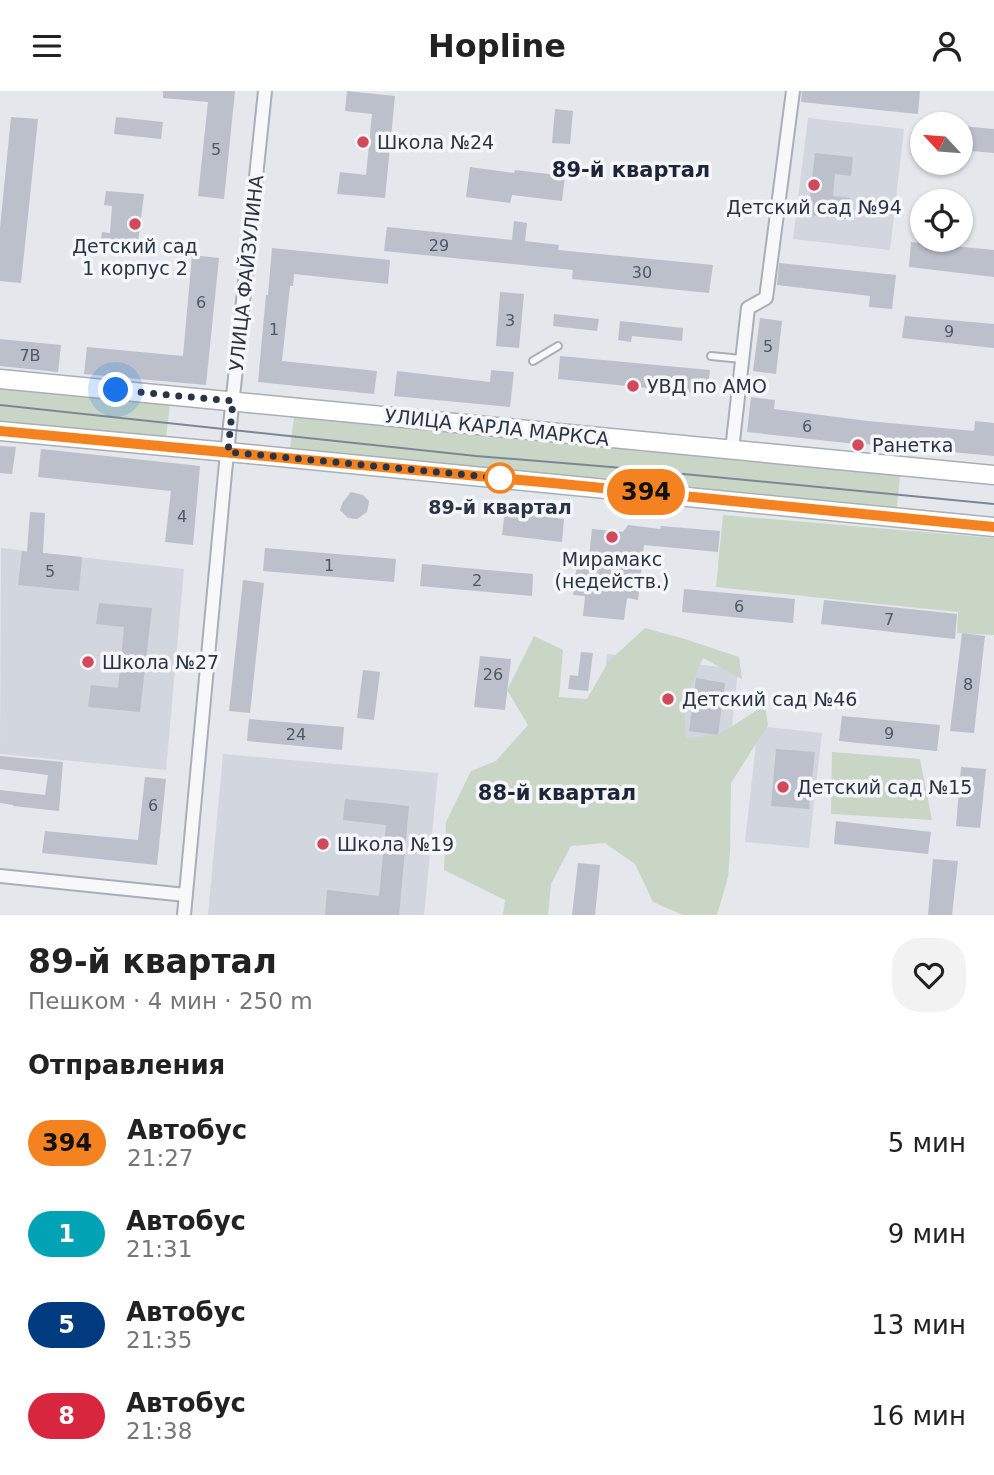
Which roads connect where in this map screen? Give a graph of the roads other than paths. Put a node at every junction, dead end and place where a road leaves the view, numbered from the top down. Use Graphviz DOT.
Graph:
graph roads {
  1 [pos="265,91"];
  2 [pos="793,91"];
  3 [pos="558,346"];
  4 [pos="711,356"];
  5 [pos="742,359"];
  6 [pos="533,361"];
  7 [pos="0,379"];
  8 [pos="233,401"];
  9 [pos="0,431"];
  10 [pos="732,450"];
  11 [pos="228,452"];
  12 [pos="994,475"];
  13 [pos="994,527"];
  14 [pos="0,876"];
  15 [pos="186,895"];
  16 [pos="184,915"];
  1 -- 8 [label="street, УЛИЦА ФАЙЗУЛИНА"];
  2 -- 5 [label="street"];
  3 -- 6 [label="lane"];
  4 -- 5 [label="lane"];
  5 -- 10 [label="street"];
  7 -- 8 [label="main road, УЛИЦА КАРЛА МАРКСА"];
  8 -- 10 [label="main road, УЛИЦА КАРЛА МАРКСА"];
  8 -- 11 [label="street, УЛИЦА ФАЙЗУЛИНА"];
  9 -- 11 [label="main road"];
  10 -- 12 [label="main road, УЛИЦА КАРЛА МАРКСА"];
  11 -- 13 [label="main road"];
  11 -- 15 [label="street, УЛИЦА ФАЙЗУЛИНА"];
  14 -- 15 [label="street"];
  15 -- 16 [label="street, УЛИЦА ФАЙЗУЛИНА"];
}
